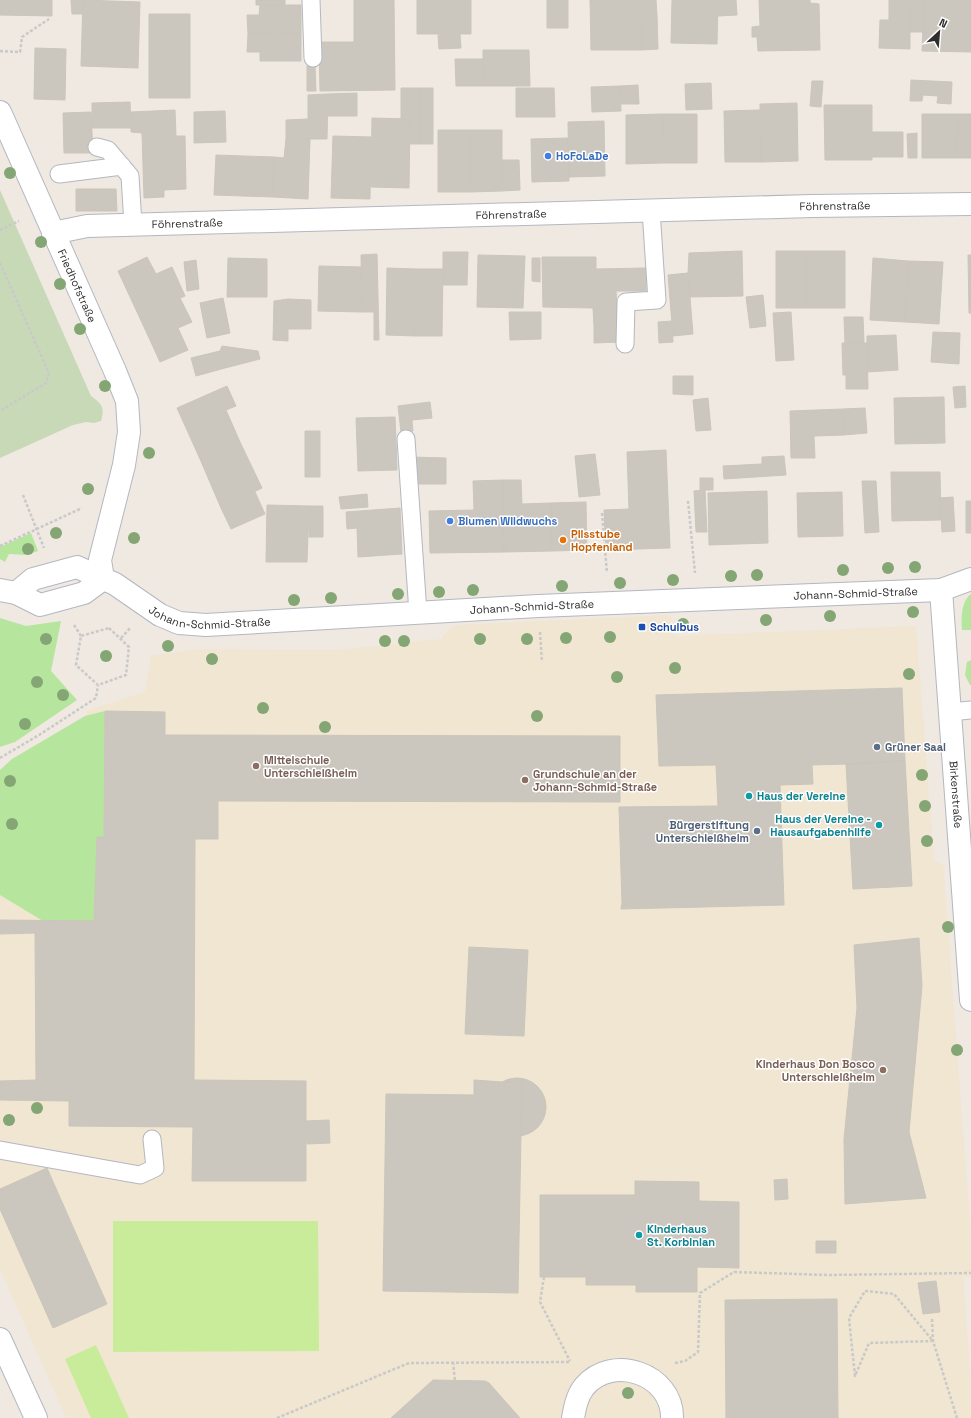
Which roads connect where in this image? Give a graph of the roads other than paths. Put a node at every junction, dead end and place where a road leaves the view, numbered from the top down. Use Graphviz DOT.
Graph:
graph roads {
  1 [pos="311,0"];
  2 [pos="313,58"];
  3 [pos="0,112"];
  4 [pos="97,147"];
  5 [pos="122,166"];
  6 [pos="59,174"];
  7 [pos="971,204"];
  8 [pos="651,210"];
  9 [pos="133,225"];
  10 [pos="53,233"];
  11 [pos="625,344"];
  12 [pos="406,439"];
  13 [pos="103,579"];
  14 [pos="971,579"];
  15 [pos="941,590"];
  16 [pos="8,592"];
  17 [pos="418,613"];
  18 [pos="961,711"];
  19 [pos="971,1000"];
  20 [pos="152,1140"];
  21 [pos="0,1150"];
  22 [pos="0,1340"];
  23 [pos="36,1418"];
  24 [pos="572,1418"];
  25 [pos="672,1418"];
  1 -- 2 [label="lane"];
  3 -- 10 [label="street, Friedhofstraße"];
  4 -- 5 [label="lane"];
  5 -- 6 [label="lane"];
  5 -- 9 [label="lane"];
  7 -- 8 [label="street, Föhrenstraße"];
  8 -- 9 [label="street, Föhrenstraße"];
  8 -- 11 [label="lane"];
  9 -- 10 [label="street, Föhrenstraße"];
  10 -- 13 [label="street, Friedhofstraße"];
  12 -- 17 [label="lane"];
  13 -- 16 [label="street"];
  13 -- 17 [label="street, Johann-Schmid-Straße"];
  14 -- 15 [label="street, Johann-Schmid-Straße"];
  15 -- 17 [label="street, Johann-Schmid-Straße"];
  15 -- 18 [label="street, Birkenstraße"];
  18 -- 19 [label="street, Birkenstraße"];
  20 -- 21 [label="lane"];
  22 -- 23 [label="street"];
  24 -- 25 [label="street"];
}
